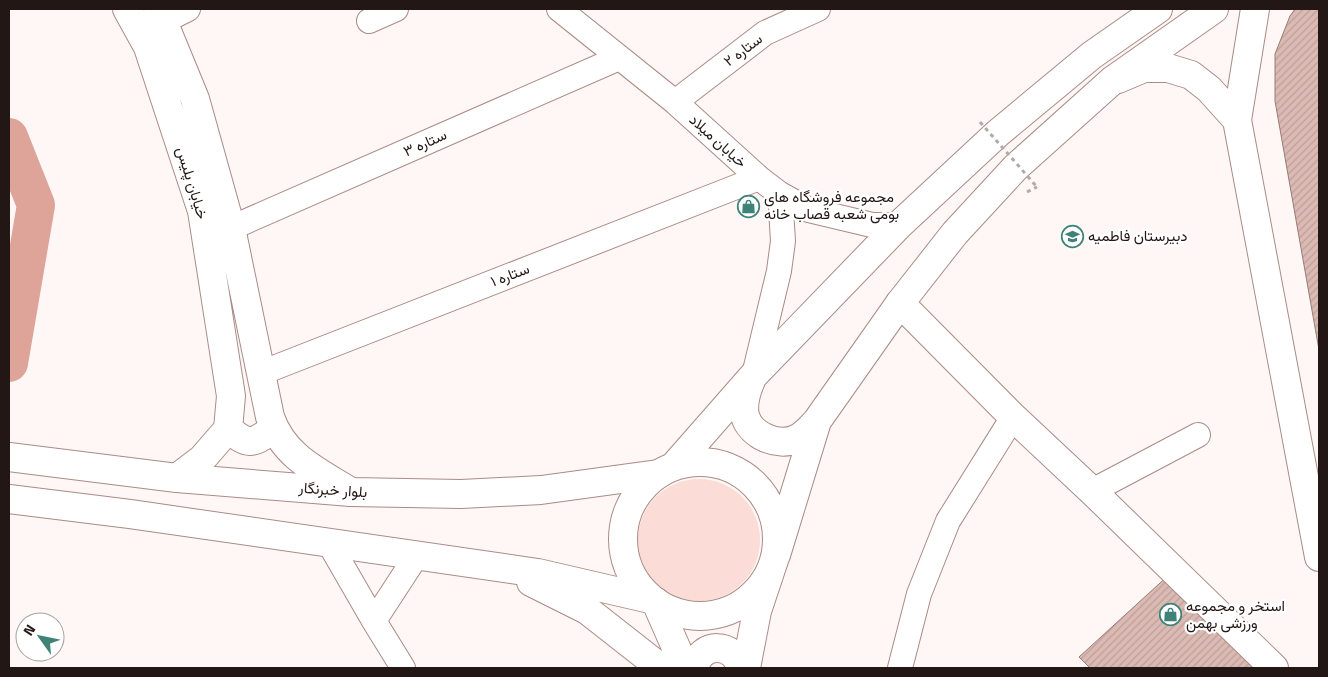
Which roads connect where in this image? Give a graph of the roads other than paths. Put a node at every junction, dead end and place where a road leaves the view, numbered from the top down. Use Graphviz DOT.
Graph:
graph roads {
  1 [pos="127,9"];
  2 [pos="188,9"];
  3 [pos="396,9"];
  4 [pos="559,9"];
  5 [pos="818,9"];
  6 [pos="1158,9"];
  7 [pos="1214,9"];
  8 [pos="1255,9"];
  9 [pos="161,15"];
  10 [pos="369,22"];
  11 [pos="619,58"];
  12 [pos="1113,80"];
  13 [pos="675,102"];
  14 [pos="1237,120"];
  15 [pos="759,178"];
  16 [pos="780,194"];
  17 [pos="899,225"];
  18 [pos="231,228"];
  19 [pos="900,303"];
  20 [pos="754,375"];
  21 [pos="264,384"];
  22 [pos="1013,417"];
  23 [pos="816,421"];
  24 [pos="228,429"];
  25 [pos="274,429"];
  26 [pos="1198,435"];
  27 [pos="9,457"];
  28 [pos="667,470"];
  29 [pos="177,478"];
  30 [pos="1092,491"];
  31 [pos="352,492"];
  32 [pos="9,499"];
  33 [pos="329,543"];
  34 [pos="417,555"];
  35 [pos="1319,557"];
  36 [pos="773,564"];
  37 [pos="500,567"];
  38 [pos="653,600"];
  39 [pos="374,621"];
  40 [pos="403,668"];
  41 [pos="661,668"];
  42 [pos="685,668"];
  43 [pos="694,668"];
  44 [pos="741,668"];
  45 [pos="746,668"];
  46 [pos="900,668"];
  47 [pos="1274,668"];
  1 -- 24 [label="main road, خیابان پلیس"];
  2 -- 9 [label="street"];
  3 -- 10 [label="street"];
  4 -- 11 [label="street, خیابان میلاد"];
  5 -- 13 [label="street, ستاره ۲"];
  6 -- 17 [label="main road"];
  7 -- 12 [label="main road"];
  8 -- 14 [label="main road"];
  9 -- 18 [label="main road, خیابان پلیس"];
  11 -- 13 [label="street, خیابان میلاد"];
  11 -- 18 [label="street, ستاره ۳"];
  12 -- 14 [label="main road"];
  12 -- 19 [label="main road"];
  13 -- 15 [label="street, خیابان میلاد"];
  14 -- 35 [label="main road"];
  15 -- 16 [label="street, خیابان میلاد"];
  15 -- 21 [label="street, ستاره ۱"];
  16 -- 17 [label="street, خیابان میلاد"];
  16 -- 20 [label="street"];
  17 -- 20 [label="main road"];
  18 -- 21 [label="main road, خیابان پلیس"];
  19 -- 22 [label="main road"];
  19 -- 23 [label="main road"];
  20 -- 23 [label="main road"];
  20 -- 28 [label="main road"];
  21 -- 25 [label="main road, خیابان پلیس"];
  22 -- 30 [label="main road"];
  22 -- 46 [label="street"];
  23 -- 36 [label="main road"];
  24 -- 25 [label="main road"];
  24 -- 29 [label="main road"];
  25 -- 31 [label="main road"];
  26 -- 30 [label="street"];
  27 -- 29 [label="main road, بلوار خبرنگار"];
  28 -- 31 [label="main road, بلوار خبرنگار"];
  28 -- 36 [label="main road"];
  28 -- 38 [label="main road"];
  29 -- 31 [label="main road, بلوار خبرنگار"];
  30 -- 47 [label="main road"];
  32 -- 33 [label="main road"];
  33 -- 34 [label="main road"];
  33 -- 39 [label="street"];
  34 -- 37 [label="main road"];
  34 -- 39 [label="street"];
  36 -- 38 [label="main road"];
  36 -- 45 [label="main road"];
  37 -- 38 [label="main road"];
  37 -- 41 [label="main road"];
  38 -- 42 [label="main road"];
  39 -- 40 [label="street"];
  43 -- 44 [label="main road"];
}
